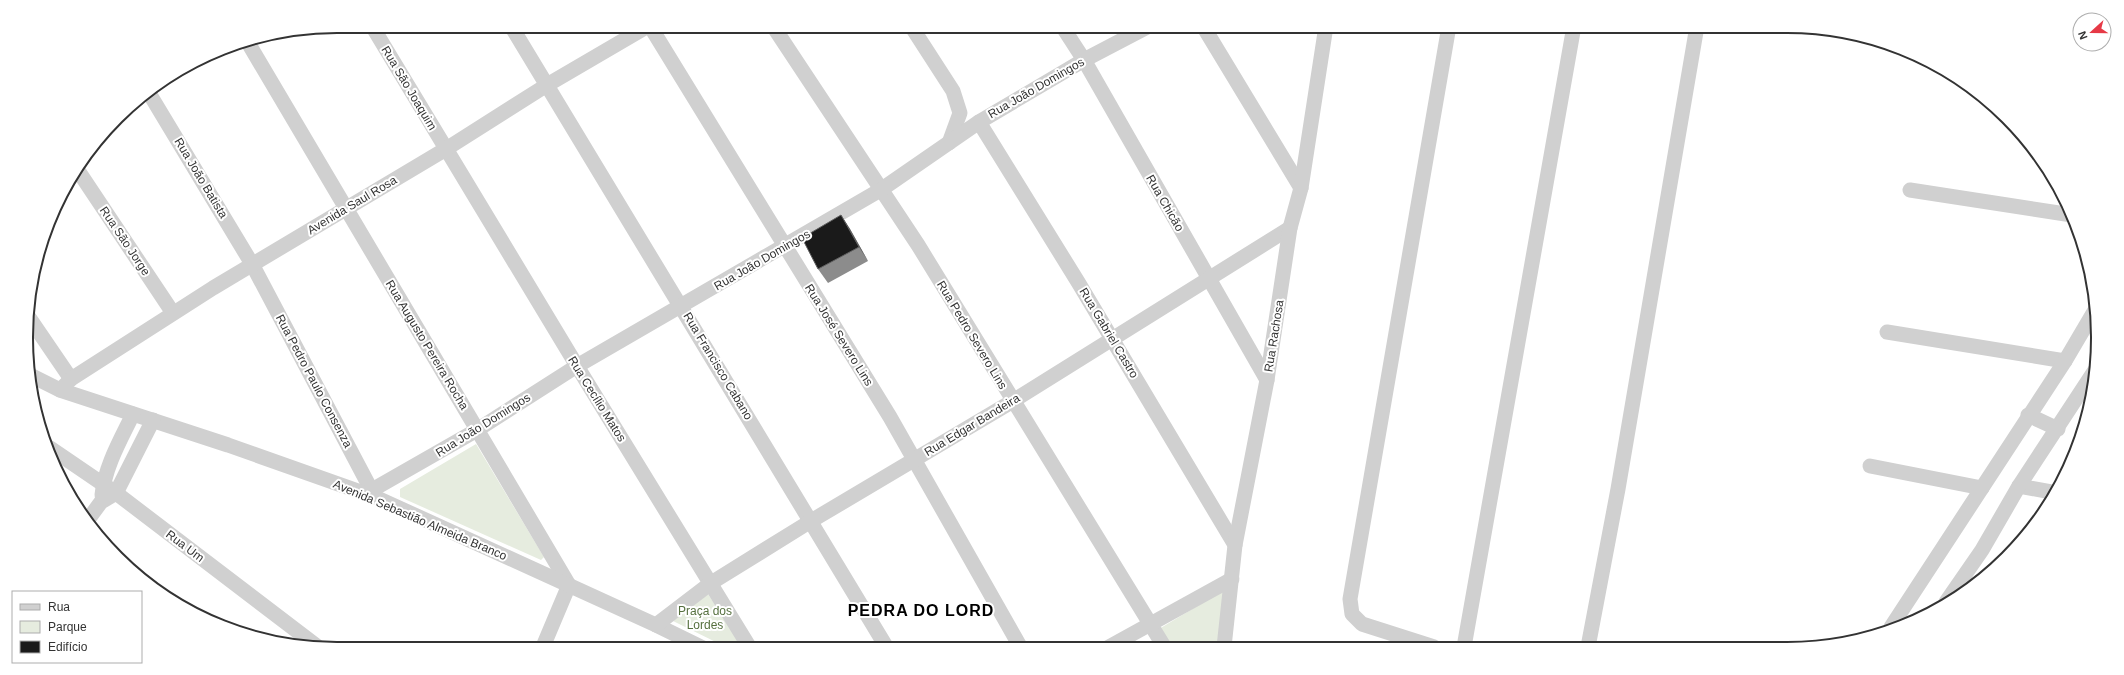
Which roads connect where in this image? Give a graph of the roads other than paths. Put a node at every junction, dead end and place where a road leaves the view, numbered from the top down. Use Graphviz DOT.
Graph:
graph roads {
  1 [pos="376,33"];
  2 [pos="515,33"];
  3 [pos="637,33"];
  4 [pos="653,33"];
  5 [pos="778,33"];
  6 [pos="916,33"];
  7 [pos="1067,33"];
  8 [pos="1136,33"];
  9 [pos="1207,33"];
  10 [pos="1325,33"];
  11 [pos="1448,33"];
  12 [pos="1573,33"];
  13 [pos="1696,33"];
  14 [pos="250,46"];
  15 [pos="1084,60"];
  16 [pos="547,85"];
  17 [pos="151,97"];
  18 [pos="979,122"];
  19 [pos="949,143"];
  20 [pos="446,149"];
  21 [pos="80,174"];
  22 [pos="1301,188"];
  23 [pos="882,189"];
  24 [pos="1910,190"];
  25 [pos="346,209"];
  26 [pos="2065,214"];
  27 [pos="1290,228"];
  28 [pos="784,246"];
  29 [pos="252,264"];
  30 [pos="1208,280"];
  31 [pos="682,306"];
  32 [pos="173,313"];
  33 [pos="2090,318"];
  34 [pos="34,324"];
  35 [pos="1887,332"];
  36 [pos="1112,339"];
  37 [pos="2065,361"];
  38 [pos="577,366"];
  39 [pos="36,378"];
  40 [pos="71,379"];
  41 [pos="1267,380"];
  42 [pos="2087,382"];
  43 [pos="60,390"];
  44 [pos="1013,402"];
  45 [pos="133,414"];
  46 [pos="2028,415"];
  47 [pos="152,420"];
  48 [pos="2058,429"];
  49 [pos="477,430"];
  50 [pos="55,452"];
  51 [pos="913,460"];
  52 [pos="1870,466"];
  53 [pos="2019,486"];
  54 [pos="1982,488"];
  55 [pos="109,489"];
  56 [pos="2050,491"];
  57 [pos="374,493"];
  58 [pos="91,516"];
  59 [pos="811,521"];
  60 [pos="1235,545"];
  61 [pos="1232,579"];
  62 [pos="711,583"];
  63 [pos="569,586"];
  64 [pos="1952,593"];
  65 [pos="1895,622"];
  66 [pos="1149,624"];
  67 [pos="656,625"];
  68 [pos="309,640"];
  69 [pos="545,642"];
  70 [pos="687,642"];
  71 [pos="746,642"];
  72 [pos="883,642"];
  73 [pos="1018,642"];
  74 [pos="1118,642"];
  75 [pos="1161,642"];
  76 [pos="1225,642"];
  77 [pos="1418,642"];
  78 [pos="1465,642"];
  79 [pos="1589,642"];
  1 -- 20 [label="street, Rua São Joaquim"];
  2 -- 16 [label="street, Rua Francisco Cabano"];
  3 -- 16 [label="street, Avenida Saul Rosa"];
  4 -- 28 [label="street, Rua José Severo Lins"];
  5 -- 23 [label="street, Rua Pedro Severo Lins"];
  6 -- 19 [label="street"];
  7 -- 15 [label="street, Rua Chicão"];
  8 -- 15 [label="street, Rua João Domingos"];
  9 -- 22 [label="street"];
  10 -- 22 [label="street, Rua Rachosa"];
  11 -- 77 [label="street"];
  12 -- 78 [label="street"];
  13 -- 79 [label="street"];
  14 -- 25 [label="street, Rua Augusto Pereira Rocha"];
  15 -- 18 [label="street, Rua João Domingos"];
  15 -- 30 [label="street, Rua Chicão"];
  16 -- 20 [label="street, Avenida Saul Rosa"];
  16 -- 31 [label="street, Rua Francisco Cabano"];
  17 -- 29 [label="street, Rua João Batista"];
  18 -- 19 [label="street, Rua João Domingos"];
  18 -- 36 [label="street, Rua Gabriel Castro"];
  19 -- 23 [label="street, Rua João Domingos"];
  20 -- 25 [label="street, Avenida Saul Rosa"];
  20 -- 38 [label="street, Rua Cecílio Matos"];
  21 -- 32 [label="street, Rua São Jorge"];
  22 -- 27 [label="street, Rua Rachosa"];
  23 -- 28 [label="street, Rua João Domingos"];
  23 -- 44 [label="street, Rua Pedro Severo Lins"];
  24 -- 26 [label="street"];
  25 -- 29 [label="street, Avenida Saul Rosa"];
  25 -- 49 [label="street, Rua Augusto Pereira Rocha"];
  27 -- 30 [label="street, Rua Edgar Bandeira"];
  27 -- 41 [label="street, Rua Rachosa"];
  28 -- 31 [label="street, Rua João Domingos"];
  28 -- 51 [label="street, Rua José Severo Lins"];
  29 -- 32 [label="street, Avenida Saul Rosa"];
  29 -- 57 [label="street, Rua Pedro Paulo Consenza"];
  30 -- 36 [label="street, Rua Edgar Bandeira"];
  30 -- 41 [label="street, Rua Chicão"];
  31 -- 38 [label="street, Rua João Domingos"];
  31 -- 59 [label="street, Rua Francisco Cabano"];
  32 -- 40 [label="street, Avenida Saul Rosa"];
  33 -- 37 [label="street"];
  34 -- 40 [label="street"];
  35 -- 37 [label="street"];
  36 -- 44 [label="street, Rua Edgar Bandeira"];
  36 -- 60 [label="street, Rua Gabriel Castro"];
  37 -- 46 [label="street"];
  38 -- 49 [label="street, Rua João Domingos"];
  38 -- 62 [label="street, Rua Cecílio Matos"];
  39 -- 43 [label="street, Avenida Sebastião Almeida Branco"];
  40 -- 43 [label="street, Avenida Saul Rosa"];
  41 -- 60 [label="street, Rua Rachosa"];
  42 -- 48 [label="street"];
  43 -- 45 [label="street, Avenida Sebastião Almeida Branco"];
  44 -- 51 [label="street, Rua Edgar Bandeira"];
  44 -- 66 [label="street, Rua Pedro Severo Lins"];
  45 -- 47 [label="street, Avenida Sebastião Almeida Branco"];
  45 -- 55 [label="street"];
  46 -- 48 [label="street"];
  46 -- 54 [label="street"];
  47 -- 55 [label="street"];
  47 -- 57 [label="street, Avenida Sebastião Almeida Branco"];
  48 -- 53 [label="street"];
  49 -- 57 [label="street, Rua João Domingos"];
  49 -- 63 [label="street, Rua Augusto Pereira Rocha"];
  50 -- 55 [label="street, Rua Um"];
  51 -- 59 [label="street, Rua Edgar Bandeira"];
  51 -- 73 [label="street, Rua José Severo Lins"];
  52 -- 54 [label="street"];
  53 -- 56 [label="street"];
  53 -- 64 [label="street"];
  54 -- 65 [label="street"];
  55 -- 58 [label="street"];
  55 -- 68 [label="street, Rua Um"];
  57 -- 63 [label="street, Avenida Sebastião Almeida Branco"];
  59 -- 62 [label="street, Rua Edgar Bandeira"];
  59 -- 72 [label="street, Rua Francisco Cabano"];
  60 -- 61 [label="street, Rua Rachosa"];
  61 -- 66 [label="street"];
  61 -- 76 [label="street, Rua Rachosa"];
  62 -- 67 [label="street, Rua Edgar Bandeira"];
  62 -- 71 [label="street, Rua Cecílio Matos"];
  63 -- 67 [label="street, Avenida Sebastião Almeida Branco"];
  63 -- 69 [label="street"];
  66 -- 74 [label="street"];
  66 -- 75 [label="street, Rua Pedro Severo Lins"];
  67 -- 70 [label="street, Avenida Sebastião Almeida Branco"];
}
